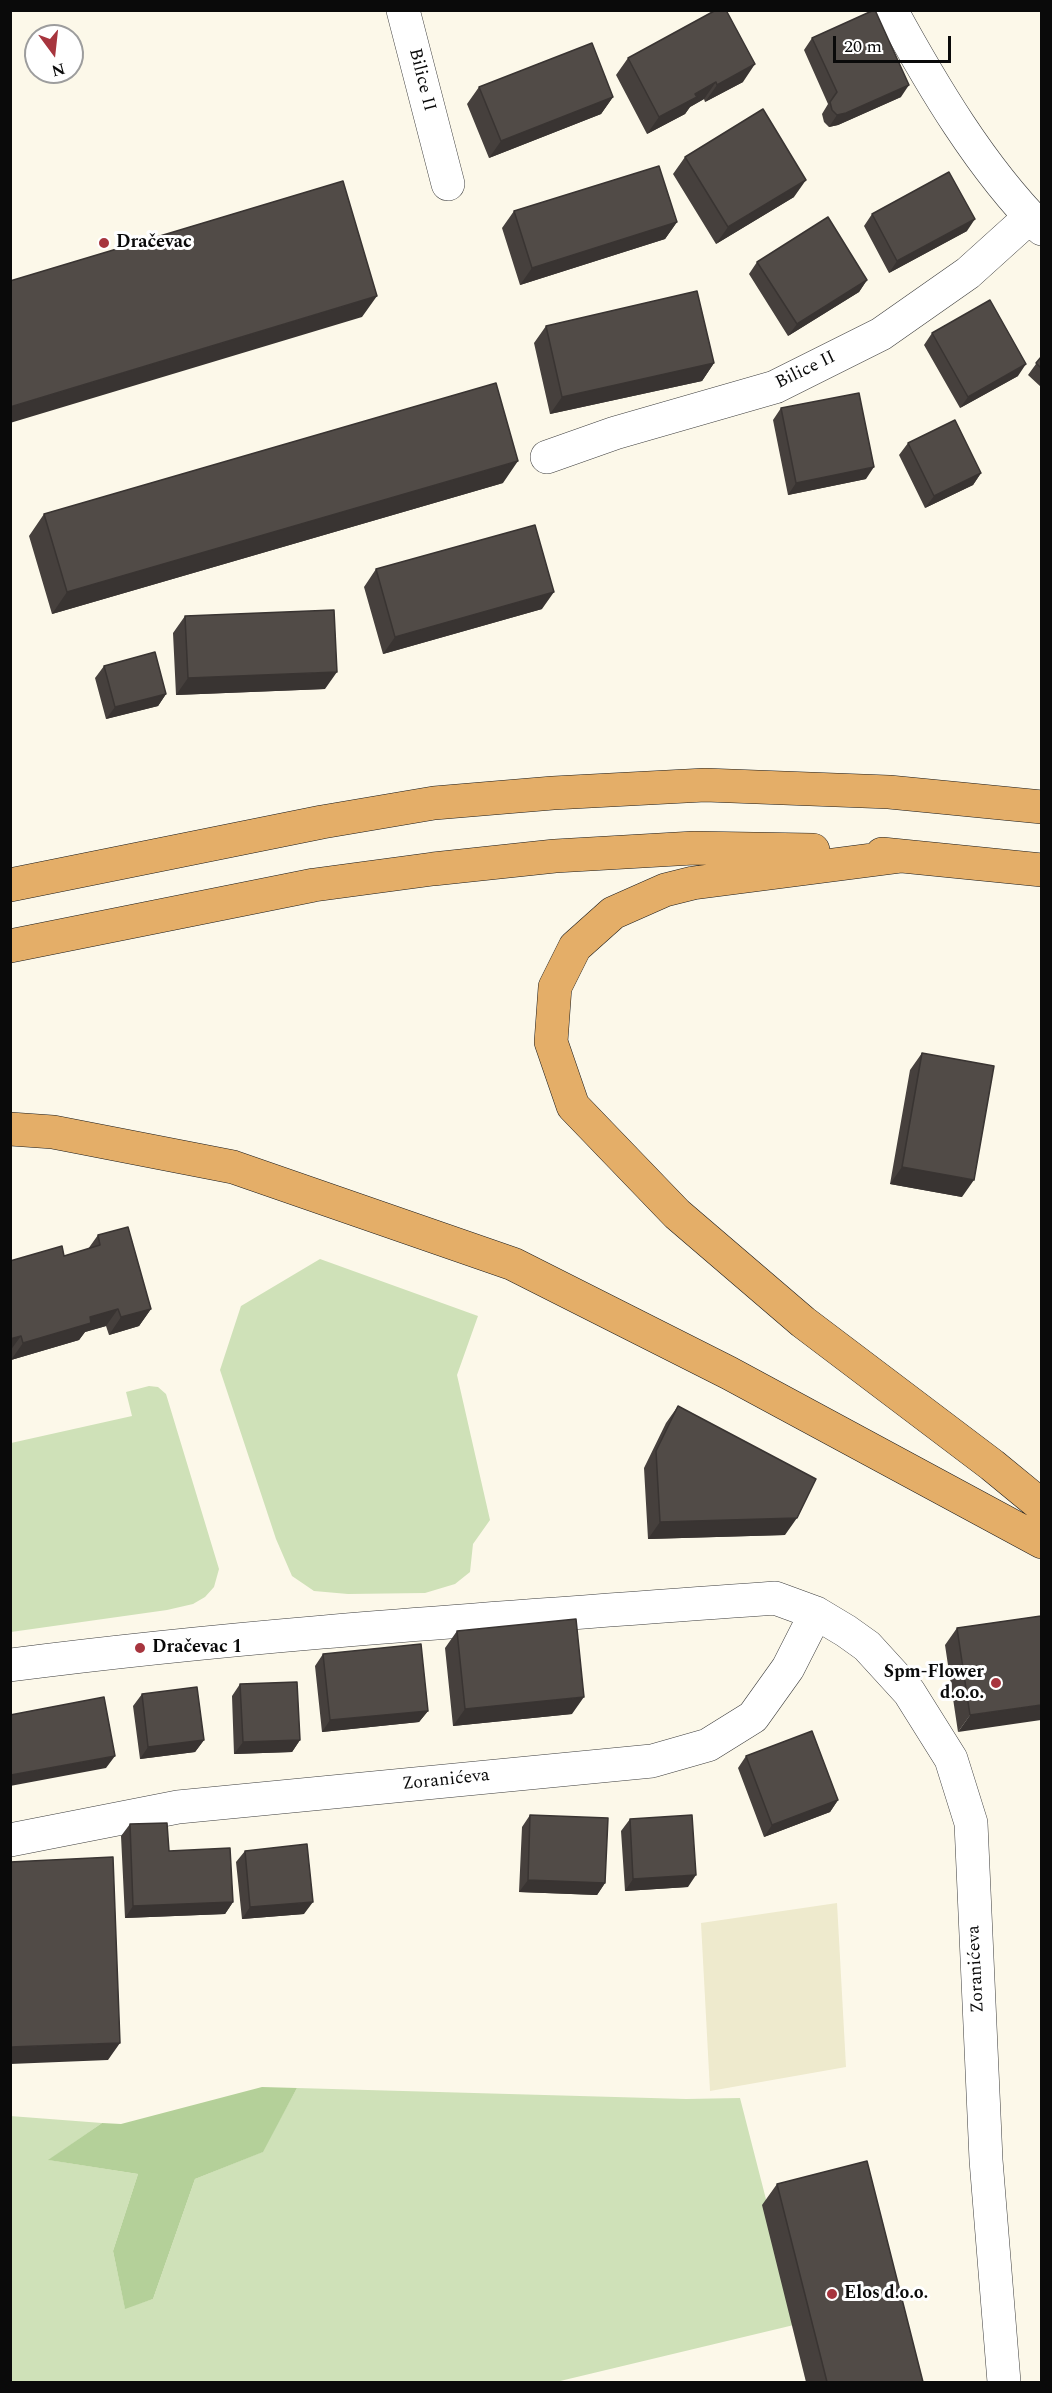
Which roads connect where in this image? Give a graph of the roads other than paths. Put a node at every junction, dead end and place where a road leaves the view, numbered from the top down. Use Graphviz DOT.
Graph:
graph roads {
  1 [pos="403,10"];
  2 [pos="891,10"];
  3 [pos="448,184"];
  4 [pos="1035,223"];
  5 [pos="547,457"];
  6 [pos="1041,807"];
  7 [pos="902,856"];
  8 [pos="1041,870"];
  9 [pos="10,885"];
  10 [pos="10,946"];
  11 [pos="10,1129"];
  12 [pos="1041,1506"];
  13 [pos="1041,1542"];
  14 [pos="816,1613"];
  15 [pos="10,1665"];
  16 [pos="10,1840"];
  17 [pos="1004,2382"];
  1 -- 3 [label="street, Bilice II"];
  2 -- 4 [label="street, Bilice II"];
  4 -- 5 [label="street, Bilice II"];
  6 -- 9 [label="highway"];
  7 -- 8 [label="highway"];
  7 -- 10 [label="highway"];
  7 -- 12 [label="highway"];
  11 -- 13 [label="highway"];
  14 -- 15 [label="street, Zoranićeva"];
  14 -- 16 [label="street, Zoranićeva"];
  14 -- 17 [label="street, Zoranićeva"];
}
